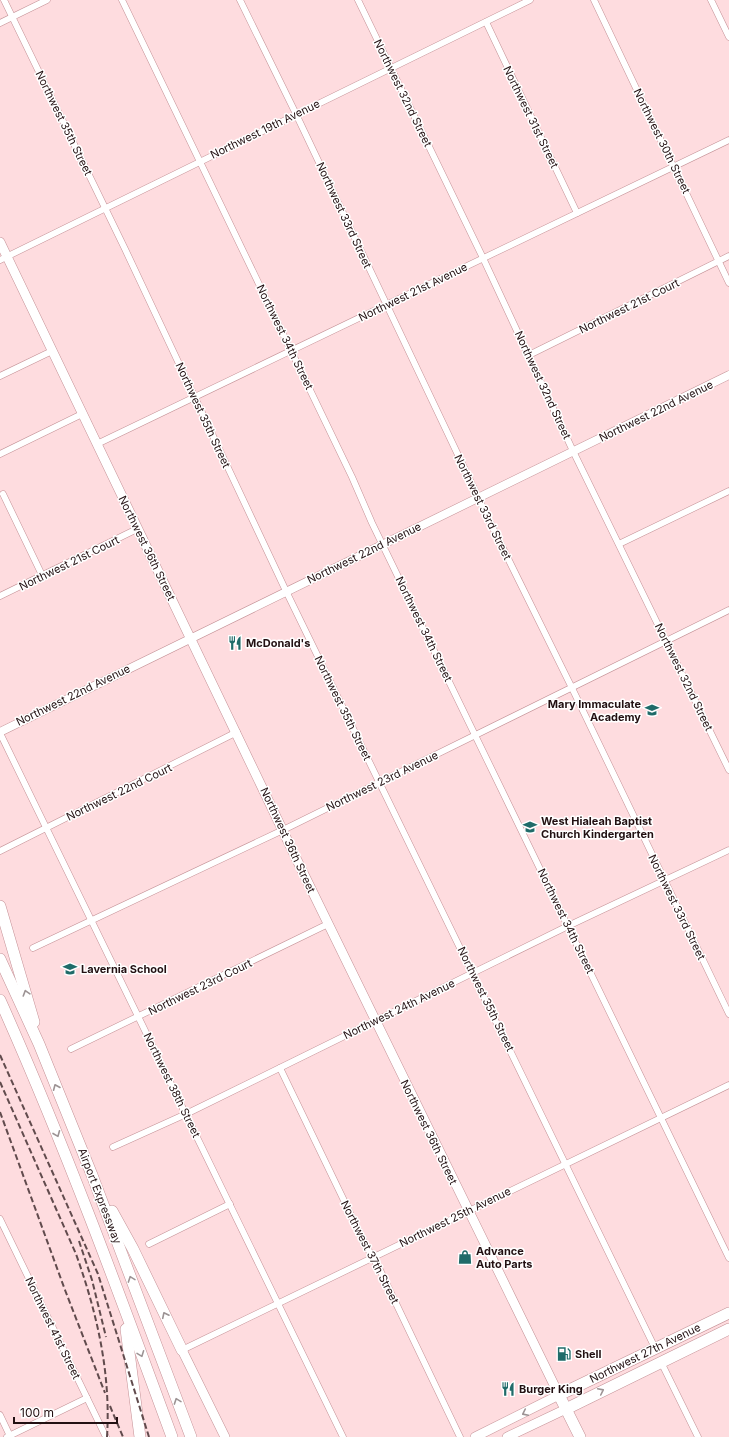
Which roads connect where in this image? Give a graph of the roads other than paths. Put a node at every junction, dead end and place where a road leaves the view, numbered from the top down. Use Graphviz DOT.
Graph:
graph roads {
  1 [pos="4,0"];
  2 [pos="47,0"];
  3 [pos="122,0"];
  4 [pos="240,0"];
  5 [pos="358,0"];
  6 [pos="530,0"];
  7 [pos="594,0"];
  8 [pos="711,0"];
  9 [pos="12,17"];
  10 [pos="486,22"];
  11 [pos="0,23"];
  12 [pos="729,37"];
  13 [pos="391,68"];
  14 [pos="296,114"];
  15 [pos="729,140"];
  16 [pos="199,161"];
  17 [pos="674,166"];
  18 [pos="104,207"];
  19 [pos="577,213"];
  20 [pos="0,242"];
  21 [pos="729,256"];
  22 [pos="4,258"];
  23 [pos="483,258"];
  24 [pos="719,262"];
  25 [pos="729,283"];
  26 [pos="387,305"];
  27 [pos="52,351"];
  28 [pos="292,351"];
  29 [pos="529,355"];
  30 [pos="729,375"];
  31 [pos="0,376"];
  32 [pos="195,398"];
  33 [pos="82,414"];
  34 [pos="97,444"];
  35 [pos="573,451"];
  36 [pos="0,454"];
  37 [pos="729,491"];
  38 [pos="3,494"];
  39 [pos="478,497"];
  40 [pos="137,529"];
  41 [pos="382,544"];
  42 [pos="619,544"];
  43 [pos="42,575"];
  44 [pos="286,591"];
  45 [pos="0,596"];
  46 [pos="729,610"];
  47 [pos="191,638"];
  48 [pos="667,641"];
  49 [pos="572,688"];
  50 [pos="0,732"];
  51 [pos="237,732"];
  52 [pos="476,735"];
  53 [pos="729,770"];
  54 [pos="379,781"];
  55 [pos="46,828"];
  56 [pos="282,830"];
  57 [pos="729,850"];
  58 [pos="0,851"];
  59 [pos="665,880"];
  60 [pos="0,906"];
  61 [pos="91,920"];
  62 [pos="328,924"];
  63 [pos="568,926"];
  64 [pos="33,948"];
  65 [pos="0,959"];
  66 [pos="473,972"];
  67 [pos="0,1000"];
  68 [pos="729,1014"];
  69 [pos="138,1017"];
  70 [pos="0,1018"];
  71 [pos="375,1021"];
  72 [pos="39,1044"];
  73 [pos="71,1049"];
  74 [pos="280,1068"];
  75 [pos="33,1075"];
  76 [pos="729,1085"];
  77 [pos="186,1114"];
  78 [pos="661,1118"];
  79 [pos="113,1147"];
  80 [pos="566,1165"];
  81 [pos="92,1175"];
  82 [pos="230,1204"];
  83 [pos="468,1211"];
  84 [pos="0,1219"];
  85 [pos="148,1244"];
  86 [pos="372,1257"];
  87 [pos="729,1258"];
  88 [pos="278,1304"];
  89 [pos="122,1305"];
  90 [pos="729,1312"];
  91 [pos="729,1329"];
  92 [pos="667,1343"];
  93 [pos="655,1348"];
  94 [pos="182,1350"];
  95 [pos="661,1362"];
  96 [pos="559,1395"];
  97 [pos="87,1398"];
  98 [pos="566,1409"];
  99 [pos="0,1415"];
  100 [pos="9,1436"];
  101 [pos="106,1437"];
  102 [pos="140,1437"];
  103 [pos="172,1437"];
  104 [pos="190,1437"];
  105 [pos="225,1437"];
  106 [pos="343,1437"];
  107 [pos="460,1437"];
  108 [pos="475,1437"];
  109 [pos="507,1437"];
  110 [pos="580,1437"];
  111 [pos="698,1437"];
  1 -- 9 [label="street, Northwest 35th Street"];
  2 -- 9 [label="street"];
  3 -- 16 [label="street, Northwest 34th Street"];
  4 -- 14 [label="street, Northwest 33rd Street"];
  5 -- 13 [label="street, Northwest 32nd Street"];
  6 -- 10 [label="street, Northwest 19th Avenue"];
  7 -- 17 [label="street, Northwest 30th Street"];
  8 -- 12 [label="street"];
  9 -- 11 [label="street"];
  9 -- 18 [label="street, Northwest 35th Street"];
  10 -- 13 [label="street, Northwest 19th Avenue"];
  10 -- 19 [label="street, Northwest 31st Street"];
  13 -- 14 [label="street, Northwest 19th Avenue"];
  13 -- 23 [label="street, Northwest 32nd Street"];
  14 -- 16 [label="street, Northwest 19th Avenue"];
  14 -- 26 [label="street, Northwest 33rd Street"];
  15 -- 17 [label="street, Northwest 21st Avenue"];
  16 -- 18 [label="street, Northwest 19th Avenue"];
  16 -- 28 [label="street, Northwest 34th Street"];
  17 -- 19 [label="street, Northwest 21st Avenue"];
  17 -- 24 [label="street, Northwest 30th Street"];
  18 -- 22 [label="street, Northwest 19th Avenue"];
  18 -- 32 [label="street, Northwest 35th Street"];
  19 -- 23 [label="street, Northwest 21st Avenue"];
  20 -- 22 [label="main road, Northwest 36th Street"];
  21 -- 24 [label="street, Northwest 21st Court"];
  22 -- 27 [label="main road, Northwest 36th Street"];
  23 -- 26 [label="street, Northwest 21st Avenue"];
  23 -- 29 [label="street, Northwest 32nd Street"];
  24 -- 25 [label="street, Northwest 30th Street"];
  24 -- 29 [label="street, Northwest 21st Court"];
  26 -- 28 [label="street, Northwest 21st Avenue"];
  26 -- 39 [label="street, Northwest 33rd Street"];
  27 -- 31 [label="street"];
  27 -- 33 [label="main road, Northwest 36th Street"];
  28 -- 32 [label="street, Northwest 21st Avenue"];
  28 -- 41 [label="street, Northwest 34th Street"];
  29 -- 35 [label="street, Northwest 32nd Street"];
  30 -- 35 [label="main road, Northwest 22nd Avenue"];
  32 -- 34 [label="street, Northwest 21st Avenue"];
  32 -- 44 [label="street, Northwest 35th Street"];
  33 -- 34 [label="main road, Northwest 36th Street"];
  33 -- 36 [label="street"];
  34 -- 40 [label="main road, Northwest 36th Street"];
  35 -- 39 [label="main road, Northwest 22nd Avenue"];
  35 -- 42 [label="street, Northwest 32nd Street"];
  37 -- 42 [label="street"];
  38 -- 43 [label="street"];
  39 -- 41 [label="main road, Northwest 22nd Avenue"];
  39 -- 49 [label="street, Northwest 33rd Street"];
  40 -- 43 [label="street, Northwest 21st Court"];
  40 -- 47 [label="main road, Northwest 36th Street"];
  41 -- 44 [label="main road, Northwest 22nd Avenue"];
  41 -- 52 [label="street, Northwest 34th Street"];
  42 -- 48 [label="street, Northwest 32nd Street"];
  43 -- 45 [label="street, Northwest 21st Court"];
  44 -- 47 [label="main road, Northwest 22nd Avenue"];
  44 -- 54 [label="street, Northwest 35th Street"];
  46 -- 48 [label="street, Northwest 23rd Avenue"];
  47 -- 50 [label="main road, Northwest 22nd Avenue"];
  47 -- 51 [label="main road, Northwest 36th Street"];
  48 -- 49 [label="street, Northwest 23rd Avenue"];
  48 -- 53 [label="street, Northwest 32nd Street"];
  49 -- 52 [label="street, Northwest 23rd Avenue"];
  49 -- 59 [label="street, Northwest 33rd Street"];
  50 -- 55 [label="street, Northwest 38th Street"];
  51 -- 55 [label="street, Northwest 22nd Court"];
  51 -- 56 [label="main road, Northwest 36th Street"];
  52 -- 54 [label="street, Northwest 23rd Avenue"];
  52 -- 63 [label="street, Northwest 34th Street"];
  54 -- 56 [label="street, Northwest 23rd Avenue"];
  54 -- 66 [label="street, Northwest 35th Street"];
  55 -- 58 [label="street, Northwest 22nd Court"];
  55 -- 61 [label="street, Northwest 38th Street"];
  56 -- 61 [label="street, Northwest 23rd Avenue"];
  56 -- 62 [label="main road, Northwest 36th Street"];
  57 -- 59 [label="street, Northwest 24th Avenue"];
  59 -- 63 [label="street, Northwest 24th Avenue"];
  59 -- 68 [label="street, Northwest 33rd Street"];
  72 -- 60 [label="highway, one-way"];
  61 -- 64 [label="street, Northwest 23rd Avenue"];
  61 -- 69 [label="street, Northwest 38th Street"];
  62 -- 69 [label="street, Northwest 23rd Court"];
  62 -- 71 [label="main road, Northwest 36th Street"];
  63 -- 66 [label="street, Northwest 24th Avenue"];
  63 -- 78 [label="street, Northwest 34th Street"];
  65 -- 72 [label="highway, Airport Expressway"];
  66 -- 71 [label="street, Northwest 24th Avenue"];
  66 -- 80 [label="street, Northwest 35th Street"];
  67 -- 75 [label="highway, Airport Expressway"];
  69 -- 73 [label="street, Northwest 23rd Court"];
  69 -- 77 [label="street, Northwest 38th Street"];
  70 -- 75 [label="highway"];
  71 -- 74 [label="street, Northwest 24th Avenue"];
  71 -- 83 [label="main road, Northwest 36th Street"];
  81 -- 72 [label="highway, Airport Expressway, one-way"];
  74 -- 77 [label="street, Northwest 24th Avenue"];
  74 -- 86 [label="street, Northwest 37th Street"];
  75 -- 89 [label="highway, Airport Expressway, one-way"];
  76 -- 78 [label="street, Northwest 25th Avenue"];
  77 -- 79 [label="street, Northwest 24th Avenue"];
  77 -- 82 [label="street, Northwest 38th Street"];
  78 -- 80 [label="street, Northwest 25th Avenue"];
  78 -- 87 [label="street, Northwest 34th Street"];
  80 -- 83 [label="street, Northwest 25th Avenue"];
  80 -- 93 [label="street, Northwest 35th Street"];
  94 -- 81 [label="highway, one-way"];
  104 -- 81 [label="highway, Airport Expressway, one-way"];
  82 -- 85 [label="street"];
  82 -- 88 [label="street, Northwest 38th Street"];
  83 -- 86 [label="street, Northwest 25th Avenue"];
  83 -- 96 [label="main road, Northwest 36th Street"];
  84 -- 97 [label="street, Northwest 41st Street"];
  86 -- 88 [label="street, Northwest 25th Avenue"];
  86 -- 107 [label="street, Northwest 37th Street"];
  88 -- 94 [label="street, Northwest 25th Avenue"];
  88 -- 106 [label="street, Northwest 38th Street"];
  89 -- 102 [label="highway"];
  89 -- 103 [label="highway, Airport Expressway, one-way"];
  90 -- 92 [label="highway, Northwest 27th Avenue"];
  91 -- 95 [label="highway, Northwest 27th Avenue"];
  92 -- 93 [label="highway, Northwest 27th Avenue"];
  92 -- 95 [label="highway"];
  93 -- 96 [label="highway, Northwest 27th Avenue"];
  94 -- 105 [label="main road"];
  98 -- 95 [label="highway, Northwest 27th Avenue, one-way"];
  95 -- 111 [label="street"];
  96 -- 98 [label="highway, Northwest 36th Street"];
  96 -- 108 [label="main road, Northwest 27th Avenue, one-way"];
  97 -- 100 [label="street"];
  97 -- 101 [label="street, Northwest 41st Street"];
  98 -- 109 [label="main road, Northwest 27th Avenue"];
  98 -- 110 [label="highway, Northwest 36th Street"];
  99 -- 100 [label="street"];
}
